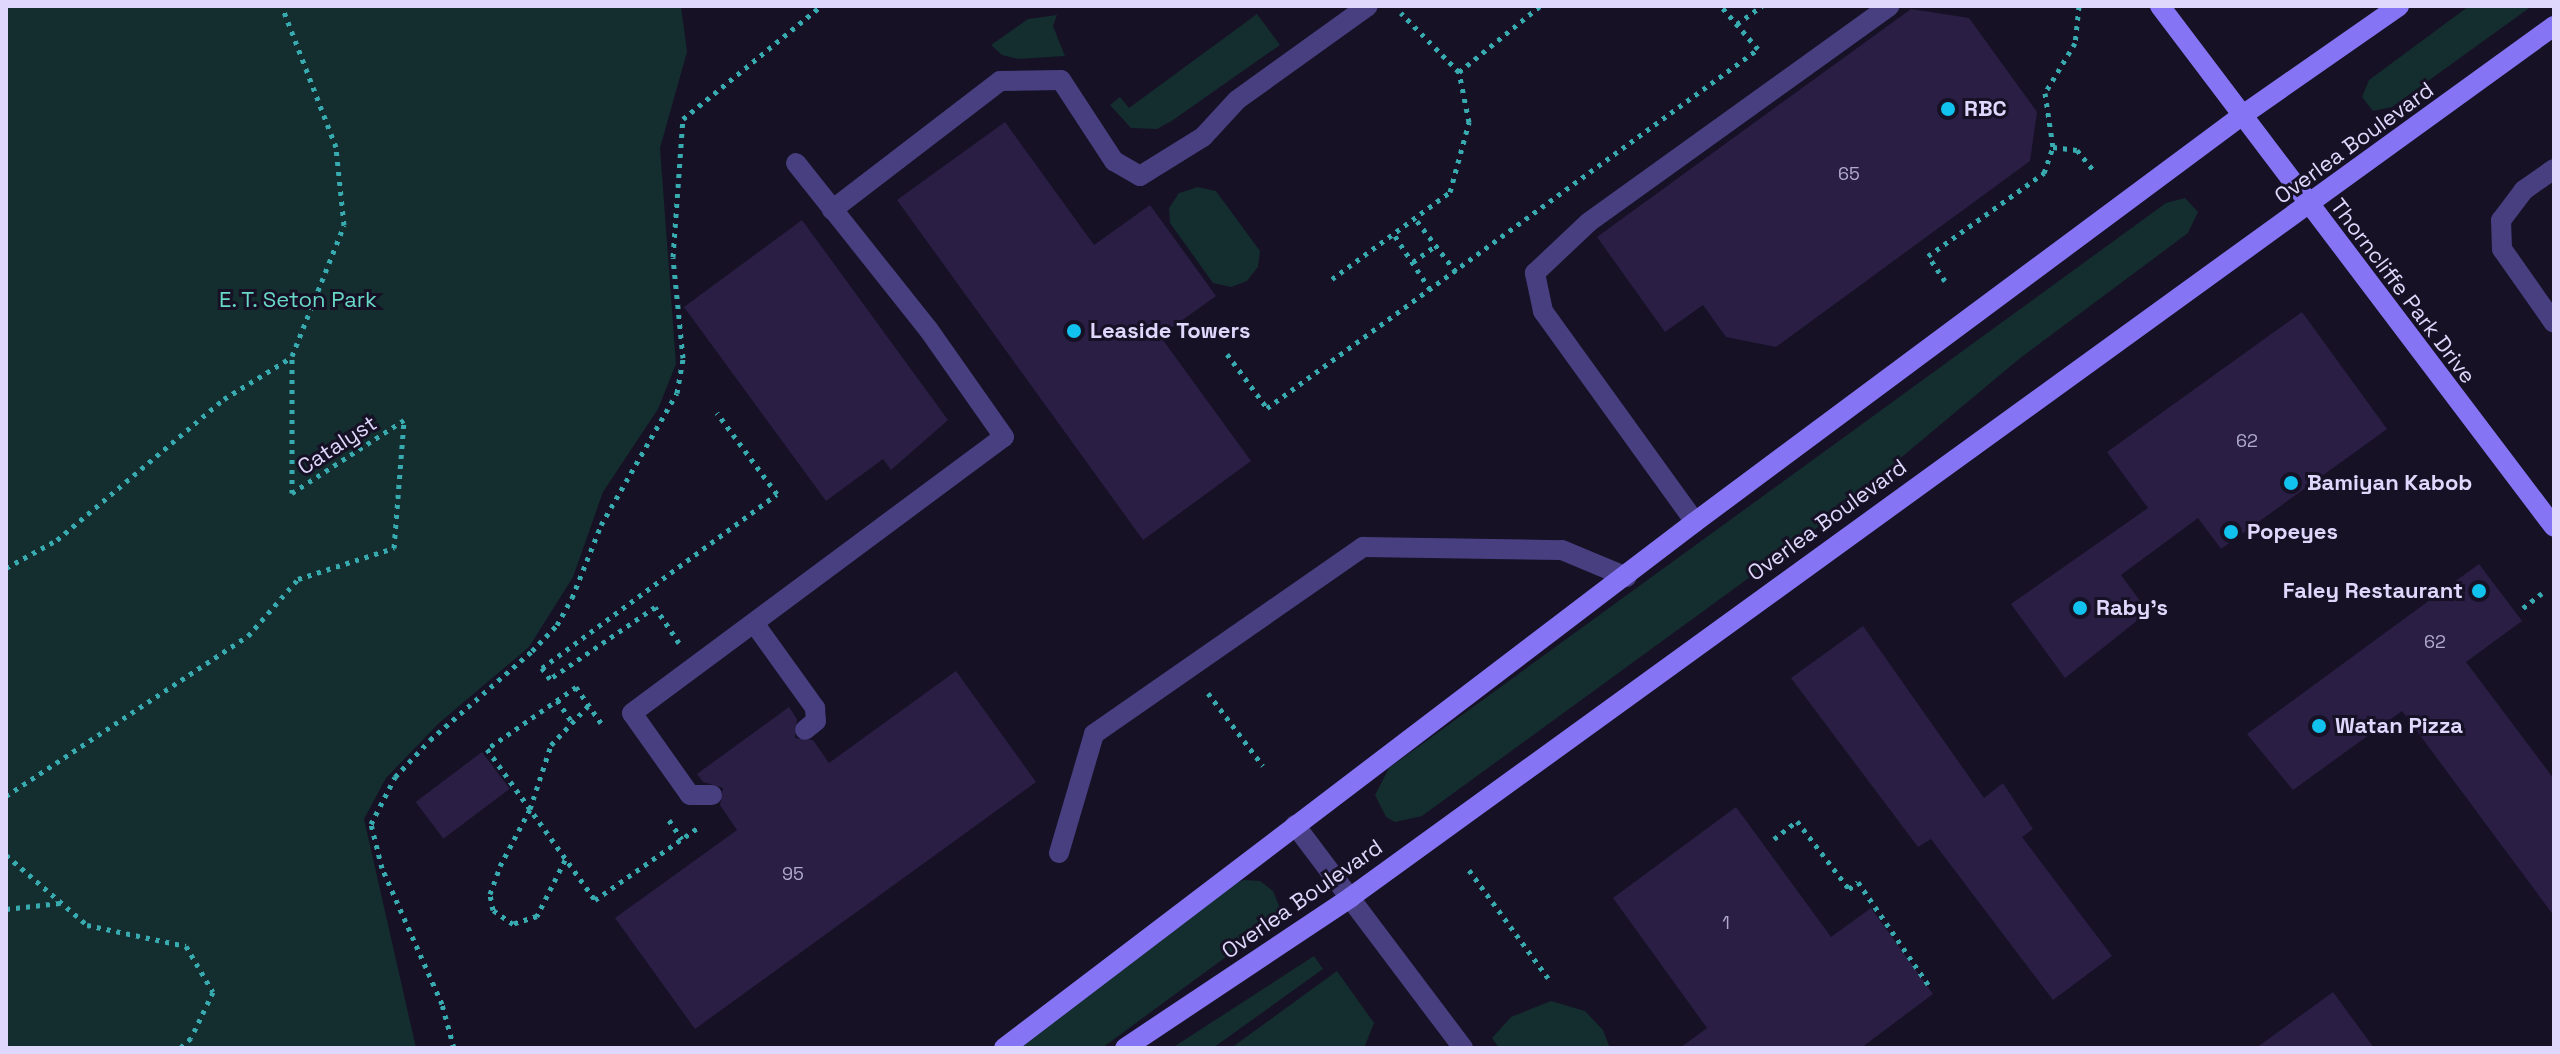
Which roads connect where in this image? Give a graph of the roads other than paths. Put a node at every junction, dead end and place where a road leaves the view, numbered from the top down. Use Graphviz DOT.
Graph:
graph roads {
  1 [pos="1368,6"];
  2 [pos="1890,6"];
  3 [pos="2160,6"];
  4 [pos="2399,6"];
  5 [pos="2554,26"];
  6 [pos="2240,117"];
  7 [pos="796,163"];
  8 [pos="2554,169"];
  9 [pos="2307,205"];
  10 [pos="832,210"];
  11 [pos="2554,323"];
  12 [pos="2552,521"];
  13 [pos="1695,522"];
  14 [pos="1627,577"];
  15 [pos="754,623"];
  16 [pos="805,730"];
  17 [pos="712,795"];
  18 [pos="1295,825"];
  19 [pos="1059,853"];
  20 [pos="1351,897"];
  21 [pos="1004,1048"];
  22 [pos="1125,1048"];
  23 [pos="1463,1048"];
  1 -- 10 [label="street"];
  2 -- 13 [label="street"];
  3 -- 6 [label="main road, Thorncliffe Park Drive"];
  4 -- 6 [label="main road"];
  5 -- 9 [label="main road, Overlea Boulevard"];
  6 -- 9 [label="main road, Thorncliffe Park Drive"];
  6 -- 13 [label="main road"];
  7 -- 10 [label="street"];
  8 -- 11 [label="street"];
  9 -- 12 [label="main road, Thorncliffe Park Drive"];
  9 -- 20 [label="main road, Overlea Boulevard"];
  10 -- 15 [label="street"];
  13 -- 14 [label="main road"];
  14 -- 18 [label="main road"];
  14 -- 19 [label="street"];
  15 -- 16 [label="street"];
  15 -- 17 [label="street"];
  18 -- 20 [label="street"];
  18 -- 21 [label="main road"];
  20 -- 22 [label="main road, Overlea Boulevard"];
  20 -- 23 [label="street"];
}
